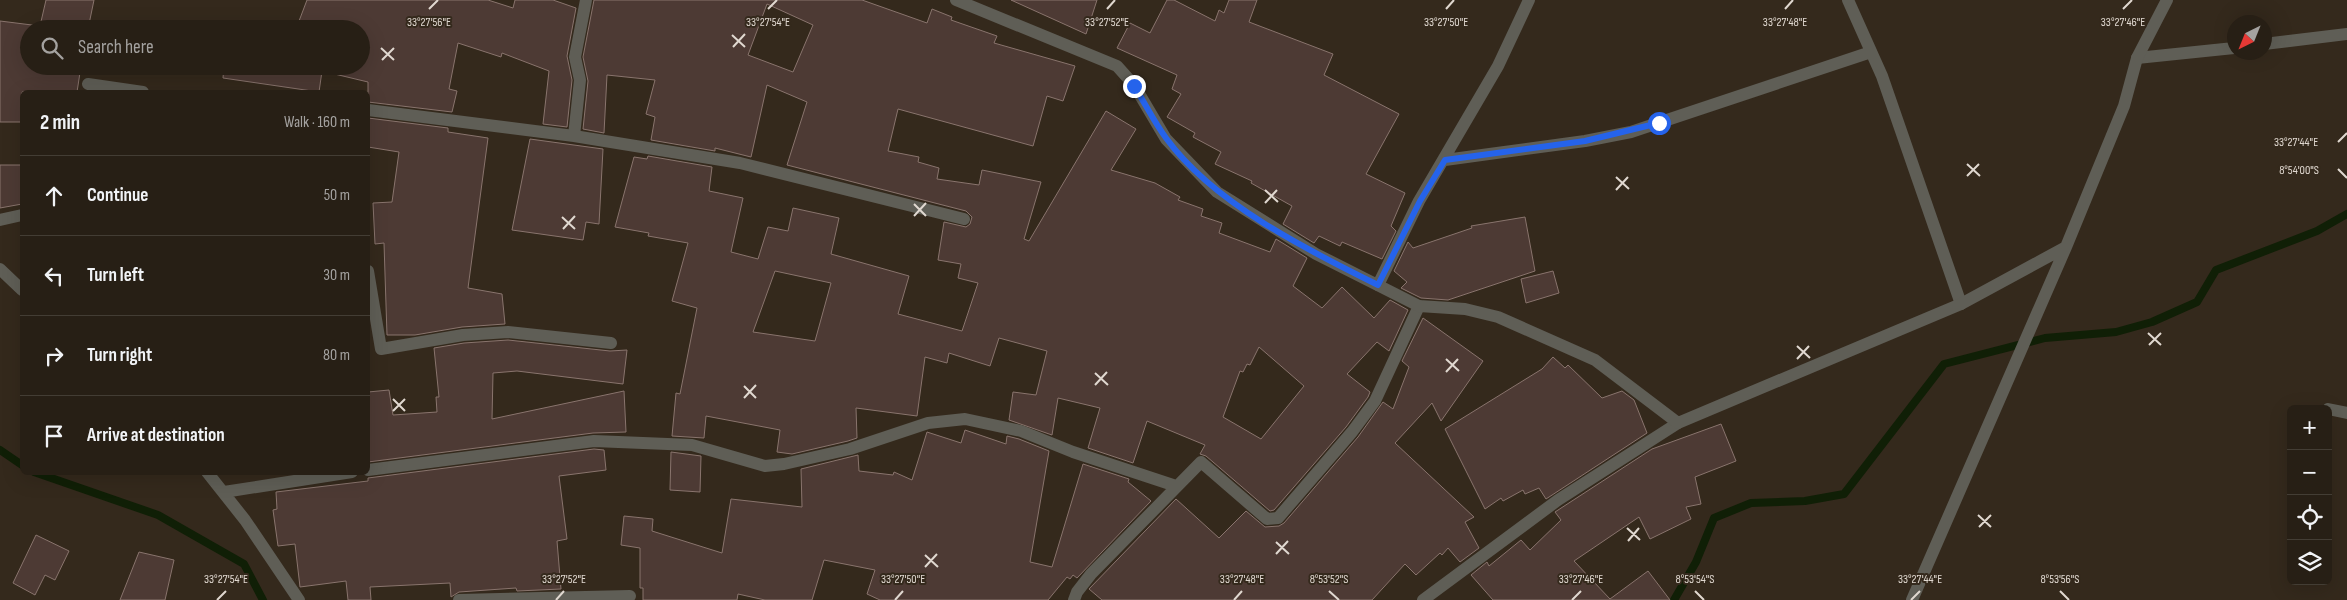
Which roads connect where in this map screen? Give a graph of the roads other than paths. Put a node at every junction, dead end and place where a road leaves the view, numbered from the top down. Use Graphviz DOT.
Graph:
graph roads {
  1 [pos="586,0"];
  2 [pos="956,0"];
  3 [pos="1529,0"];
  4 [pos="1848,0"];
  5 [pos="2167,0"];
  6 [pos="2347,34"];
  7 [pos="2272,43"];
  8 [pos="2227,49"];
  9 [pos="1871,52"];
  10 [pos="2137,58"];
  11 [pos="88,84"];
  12 [pos="129,90"];
  13 [pos="370,110"];
  14 [pos="574,136"];
  15 [pos="1445,160"];
  16 [pos="20,215"];
  17 [pos="964,219"];
  18 [pos="0,220"];
  19 [pos="2066,247"];
  20 [pos="0,269"];
  21 [pos="370,283"];
  22 [pos="1378,285"];
  23 [pos="20,288"];
  24 [pos="1961,304"];
  25 [pos="1419,306"];
  26 [pos="611,343"];
  27 [pos="2332,410"];
  28 [pos="2347,413"];
  29 [pos="1678,423"];
  30 [pos="370,470"];
  31 [pos="210,475"];
  32 [pos="333,475"];
  33 [pos="1176,486"];
  34 [pos="224,492"];
  35 [pos="630,596"];
  36 [pos="299,600"];
  37 [pos="459,600"];
  38 [pos="1074,600"];
  39 [pos="1423,600"];
  40 [pos="1912,600"];
  1 -- 14 [label="street"];
  2 -- 22 [label="street"];
  3 -- 15 [label="street"];
  4 -- 9 [label="street"];
  5 -- 10 [label="street"];
  6 -- 7 [label="street"];
  8 -- 10 [label="street"];
  9 -- 15 [label="street"];
  9 -- 24 [label="street"];
  10 -- 19 [label="street"];
  11 -- 12 [label="street"];
  13 -- 14 [label="street"];
  14 -- 17 [label="street"];
  15 -- 22 [label="street"];
  16 -- 18 [label="street"];
  19 -- 24 [label="street"];
  19 -- 40 [label="street"];
  20 -- 23 [label="street"];
  21 -- 26 [label="street"];
  22 -- 25 [label="street"];
  24 -- 29 [label="street"];
  25 -- 29 [label="street"];
  25 -- 33 [label="street"];
  27 -- 28 [label="street"];
  29 -- 39 [label="street"];
  30 -- 33 [label="street"];
  31 -- 34 [label="street"];
  32 -- 34 [label="street"];
  33 -- 38 [label="street"];
  34 -- 36 [label="street"];
  35 -- 37 [label="street"];
}
